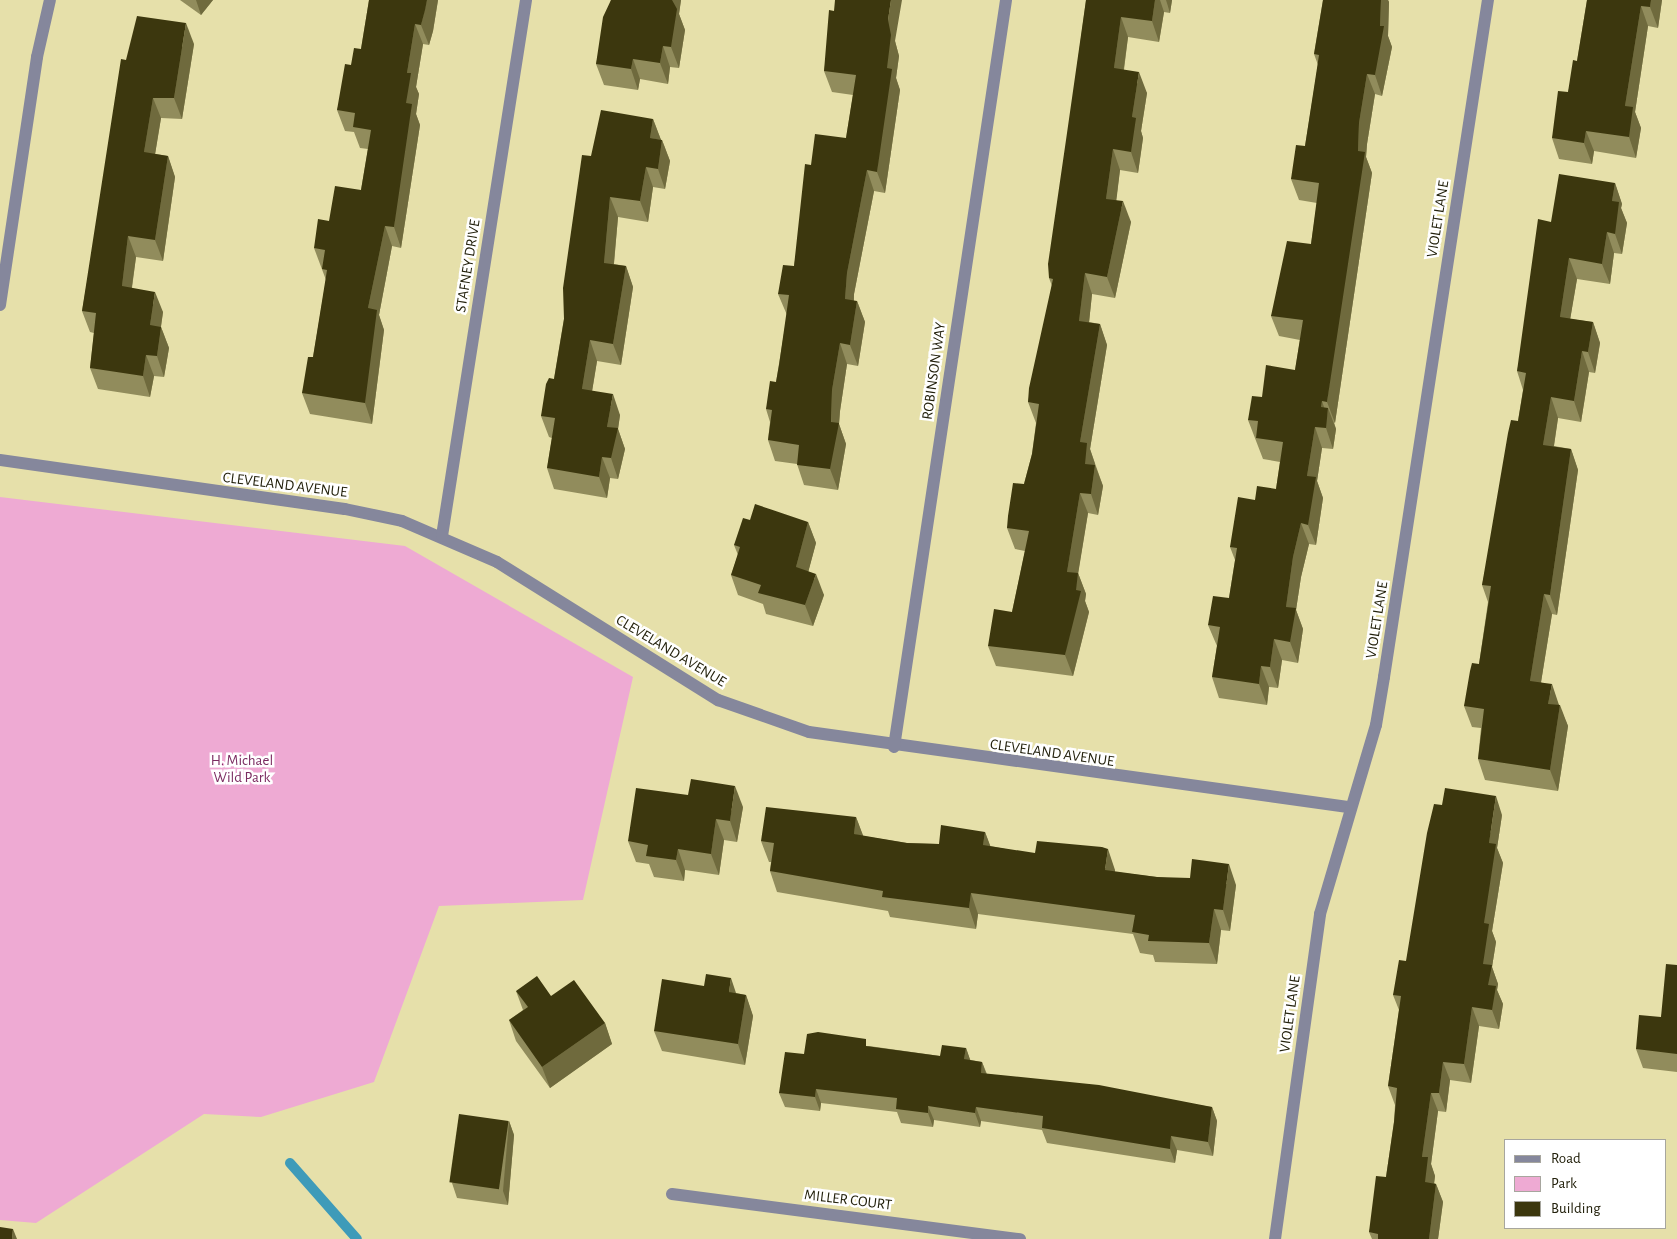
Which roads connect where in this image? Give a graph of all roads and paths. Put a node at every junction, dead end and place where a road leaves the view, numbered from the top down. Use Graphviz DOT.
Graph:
graph roads {
  1 [pos="50,0"];
  2 [pos="526,0"];
  3 [pos="1006,0"];
  4 [pos="1488,0"];
  5 [pos="0,305"];
  6 [pos="0,460"];
  7 [pos="442,536"];
  8 [pos="894,747"];
  9 [pos="1348,807"];
  10 [pos="672,1194"];
  11 [pos="1020,1239"];
  12 [pos="1275,1239"];
  1 -- 5 [label="street"];
  2 -- 7 [label="street, STAFNEY DRIVE"];
  3 -- 8 [label="street, ROBINSON WAY"];
  4 -- 9 [label="street, VIOLET LANE"];
  6 -- 7 [label="street, CLEVELAND AVENUE"];
  7 -- 8 [label="street, CLEVELAND AVENUE"];
  8 -- 9 [label="street, CLEVELAND AVENUE"];
  9 -- 12 [label="street, VIOLET LANE"];
  10 -- 11 [label="street, MILLER COURT"];
}
